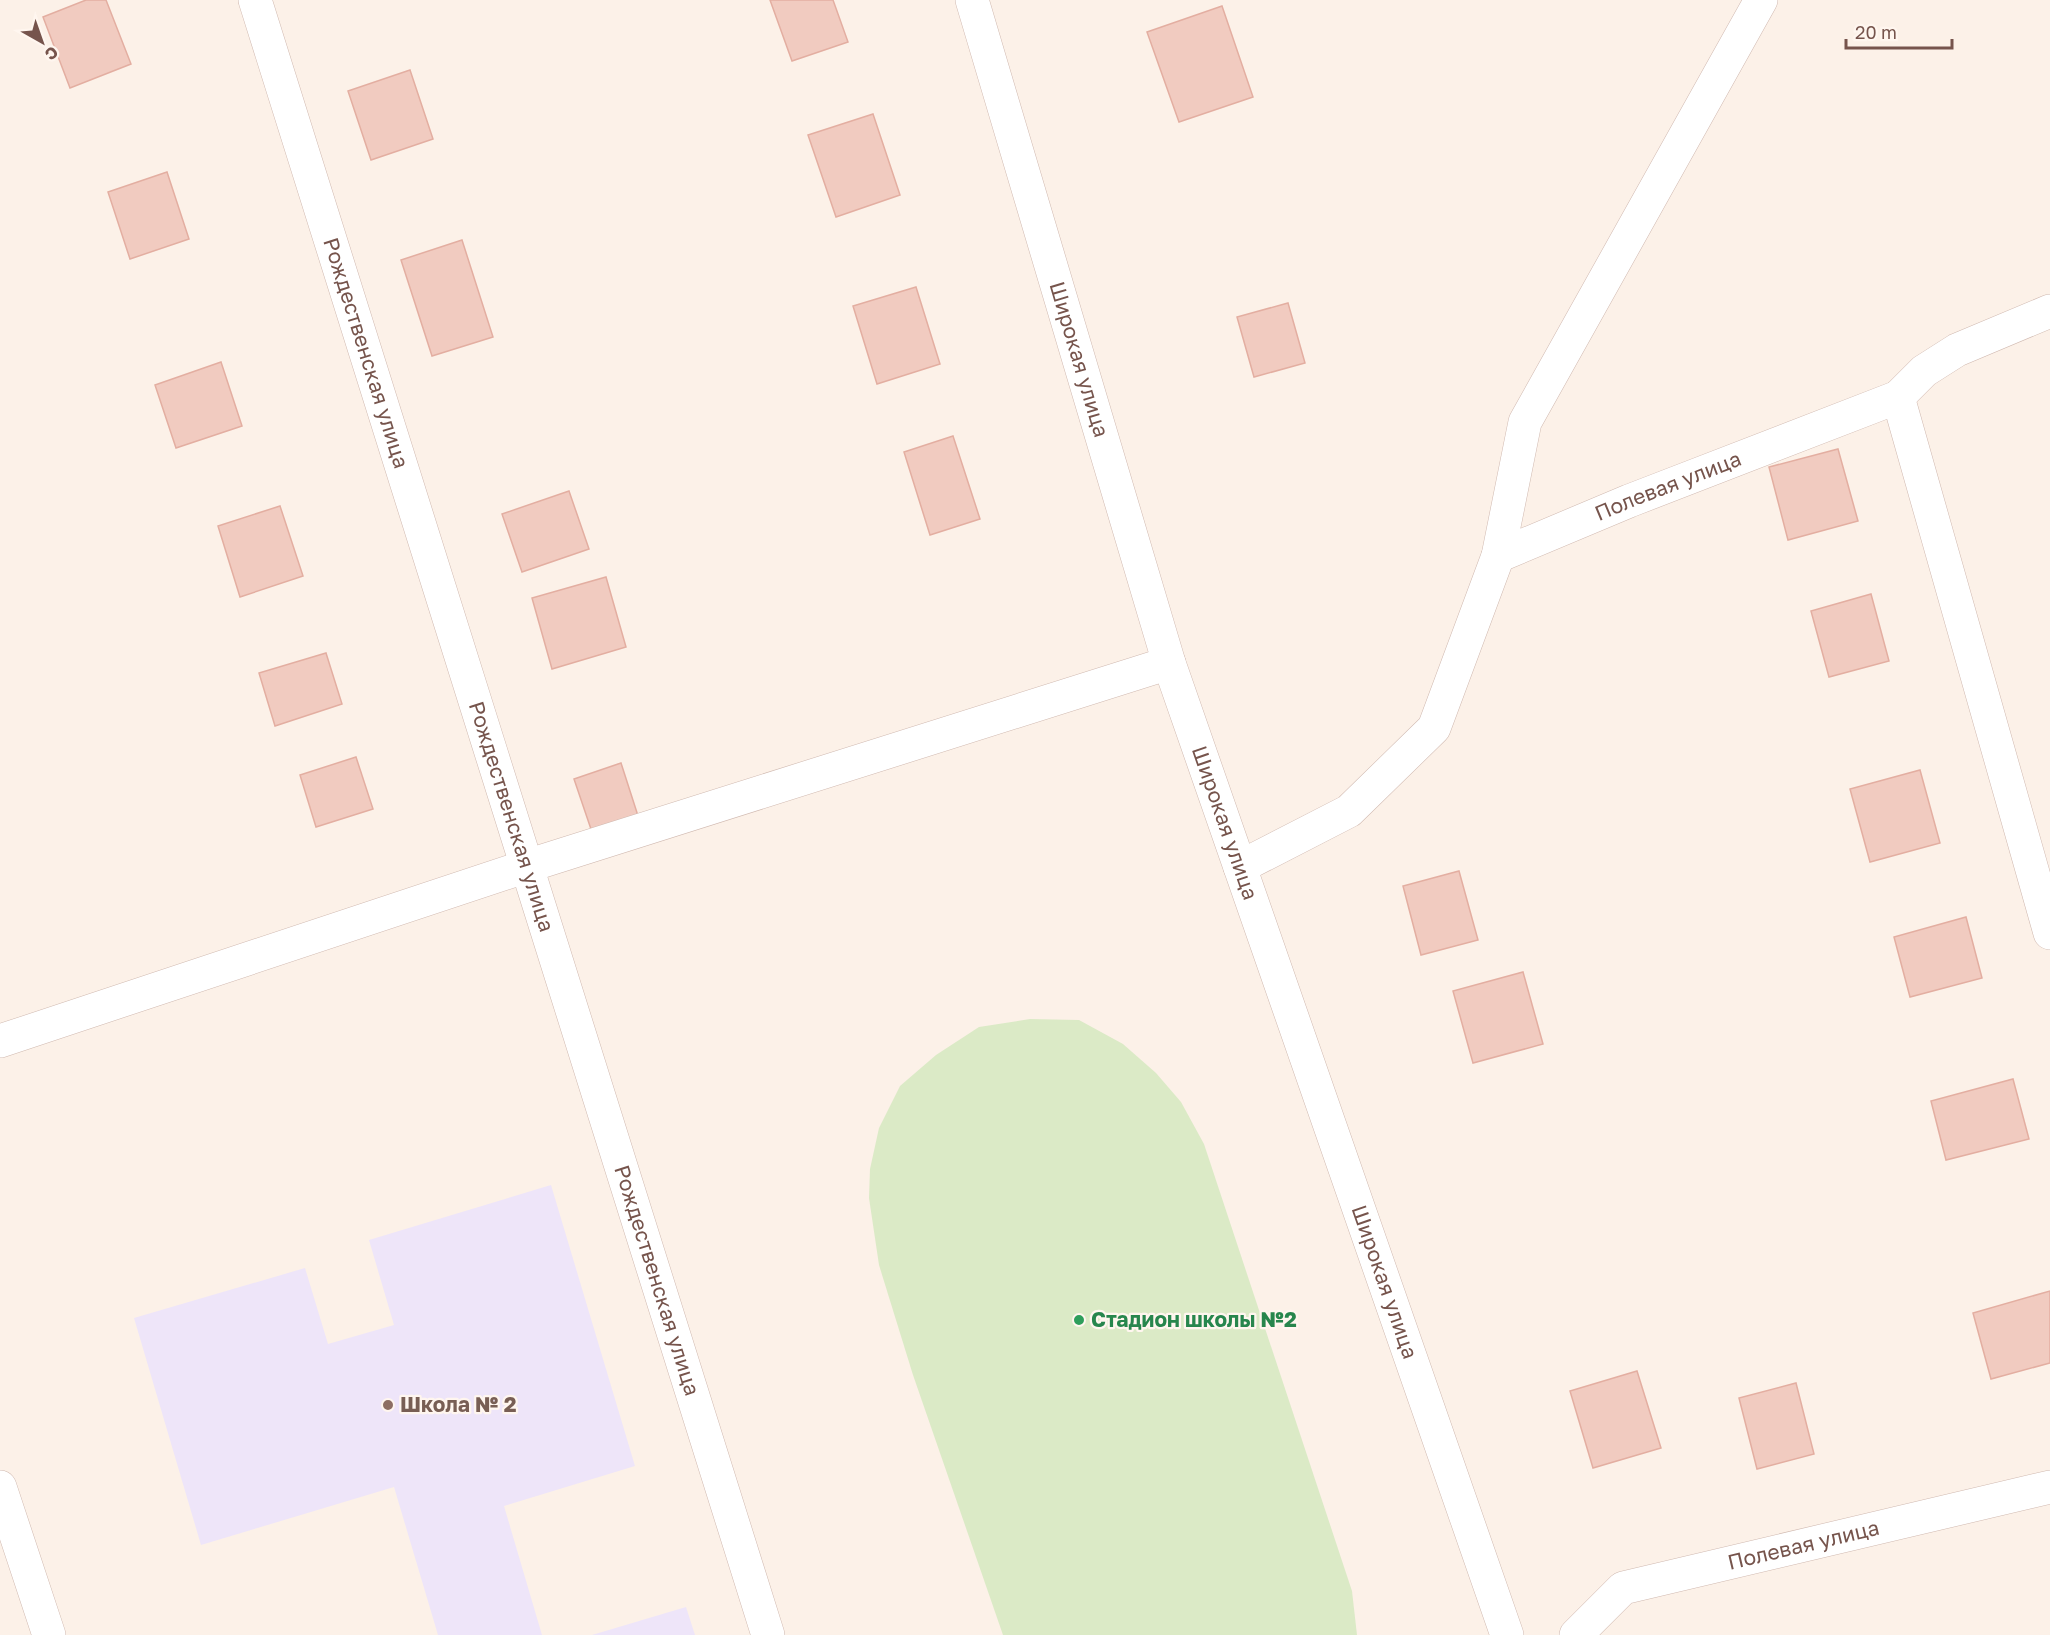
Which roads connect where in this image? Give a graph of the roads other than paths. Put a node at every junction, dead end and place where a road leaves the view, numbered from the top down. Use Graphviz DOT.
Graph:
graph roads {
  1 [pos="255,0"];
  2 [pos="972,0"];
  3 [pos="1761,0"];
  4 [pos="2050,311"];
  5 [pos="1898,397"];
  6 [pos="1498,556"];
  7 [pos="1169,663"];
  8 [pos="526,866"];
  9 [pos="1240,867"];
  10 [pos="2050,933"];
  11 [pos="0,1041"];
  12 [pos="0,1486"];
  13 [pos="2050,1487"];
  14 [pos="49,1635"];
  15 [pos="768,1635"];
  16 [pos="1507,1635"];
  17 [pos="1576,1635"];
  1 -- 8 [label="street, Рождественская улица"];
  2 -- 7 [label="street, Широкая улица"];
  3 -- 6 [label="street"];
  4 -- 5 [label="street"];
  5 -- 6 [label="street, Полевая улица"];
  5 -- 10 [label="street"];
  6 -- 9 [label="street"];
  7 -- 8 [label="street"];
  7 -- 9 [label="street, Широкая улица"];
  8 -- 11 [label="street"];
  8 -- 15 [label="street, Рождественская улица"];
  9 -- 16 [label="street, Широкая улица"];
  12 -- 14 [label="street"];
  13 -- 17 [label="street, Полевая улица"];
}
